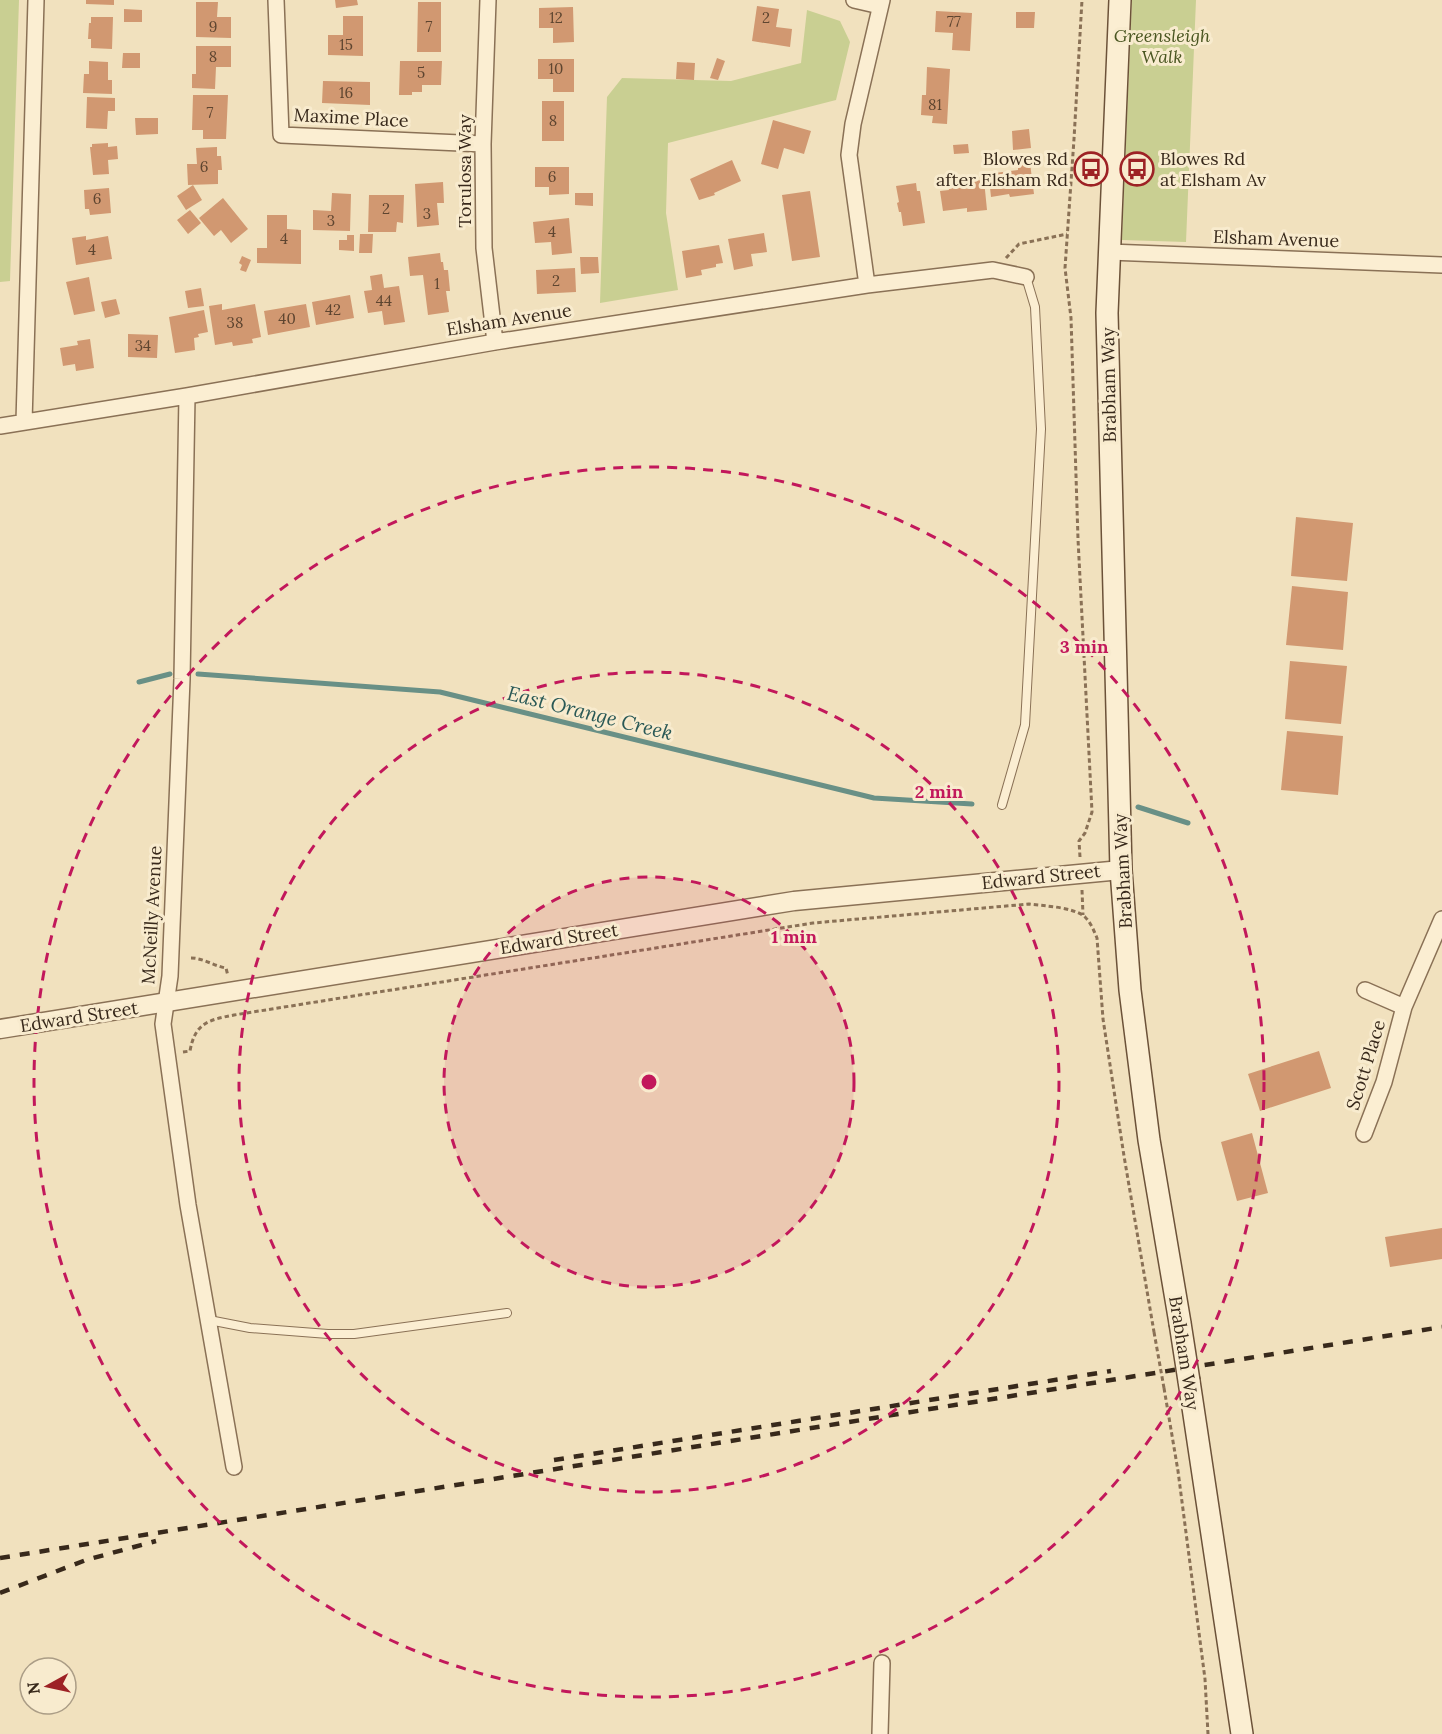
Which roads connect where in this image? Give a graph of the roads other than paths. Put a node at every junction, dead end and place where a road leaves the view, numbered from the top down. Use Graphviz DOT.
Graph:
graph roads {
  1 [pos="36,0"];
  2 [pos="276,0"];
  3 [pos="488,0"];
  4 [pos="854,0"];
  5 [pos="1120,0"];
  6 [pos="881,3"];
  7 [pos="483,144"];
  8 [pos="1109,252"];
  9 [pos="1442,265"];
  10 [pos="1026,277"];
  11 [pos="867,285"];
  12 [pos="495,342"];
  13 [pos="187,396"];
  14 [pos="24,422"];
  15 [pos="0,426"];
  16 [pos="1002,805"];
  17 [pos="1121,870"];
  18 [pos="1442,919"];
  19 [pos="1365,990"];
  20 [pos="166,1003"];
  21 [pos="1404,1007"];
  22 [pos="0,1029"];
  23 [pos="1364,1134"];
  24 [pos="507,1313"];
  25 [pos="209,1320"];
  26 [pos="234,1467"];
  27 [pos="882,1663"];
  28 [pos="880,1734"];
  29 [pos="1242,1734"];
  1 -- 14 [label="street"];
  2 -- 7 [label="street, Maxime Place"];
  3 -- 7 [label="street, Torulosa Way"];
  4 -- 6 [label="street"];
  5 -- 8 [label="main road, Brabham Way"];
  6 -- 11 [label="street"];
  7 -- 12 [label="street, Torulosa Way"];
  8 -- 9 [label="street, Elsham Avenue"];
  8 -- 17 [label="main road, Brabham Way"];
  10 -- 11 [label="street, Elsham Avenue"];
  10 -- 16 [label="lane"];
  11 -- 12 [label="street, Elsham Avenue"];
  12 -- 13 [label="street, Elsham Avenue"];
  13 -- 14 [label="street, Elsham Avenue"];
  13 -- 20 [label="street, McNeilly Avenue"];
  14 -- 15 [label="street, Elsham Avenue"];
  17 -- 20 [label="street, Edward Street"];
  17 -- 29 [label="main road, Brabham Way, bridge"];
  18 -- 21 [label="street, Scott Place"];
  19 -- 21 [label="street, Scott Place"];
  20 -- 22 [label="street, Edward Street"];
  20 -- 25 [label="street, McNeilly Avenue"];
  21 -- 23 [label="street, Scott Place"];
  24 -- 25 [label="lane"];
  25 -- 26 [label="street, McNeilly Avenue"];
  27 -- 28 [label="street"];
}
